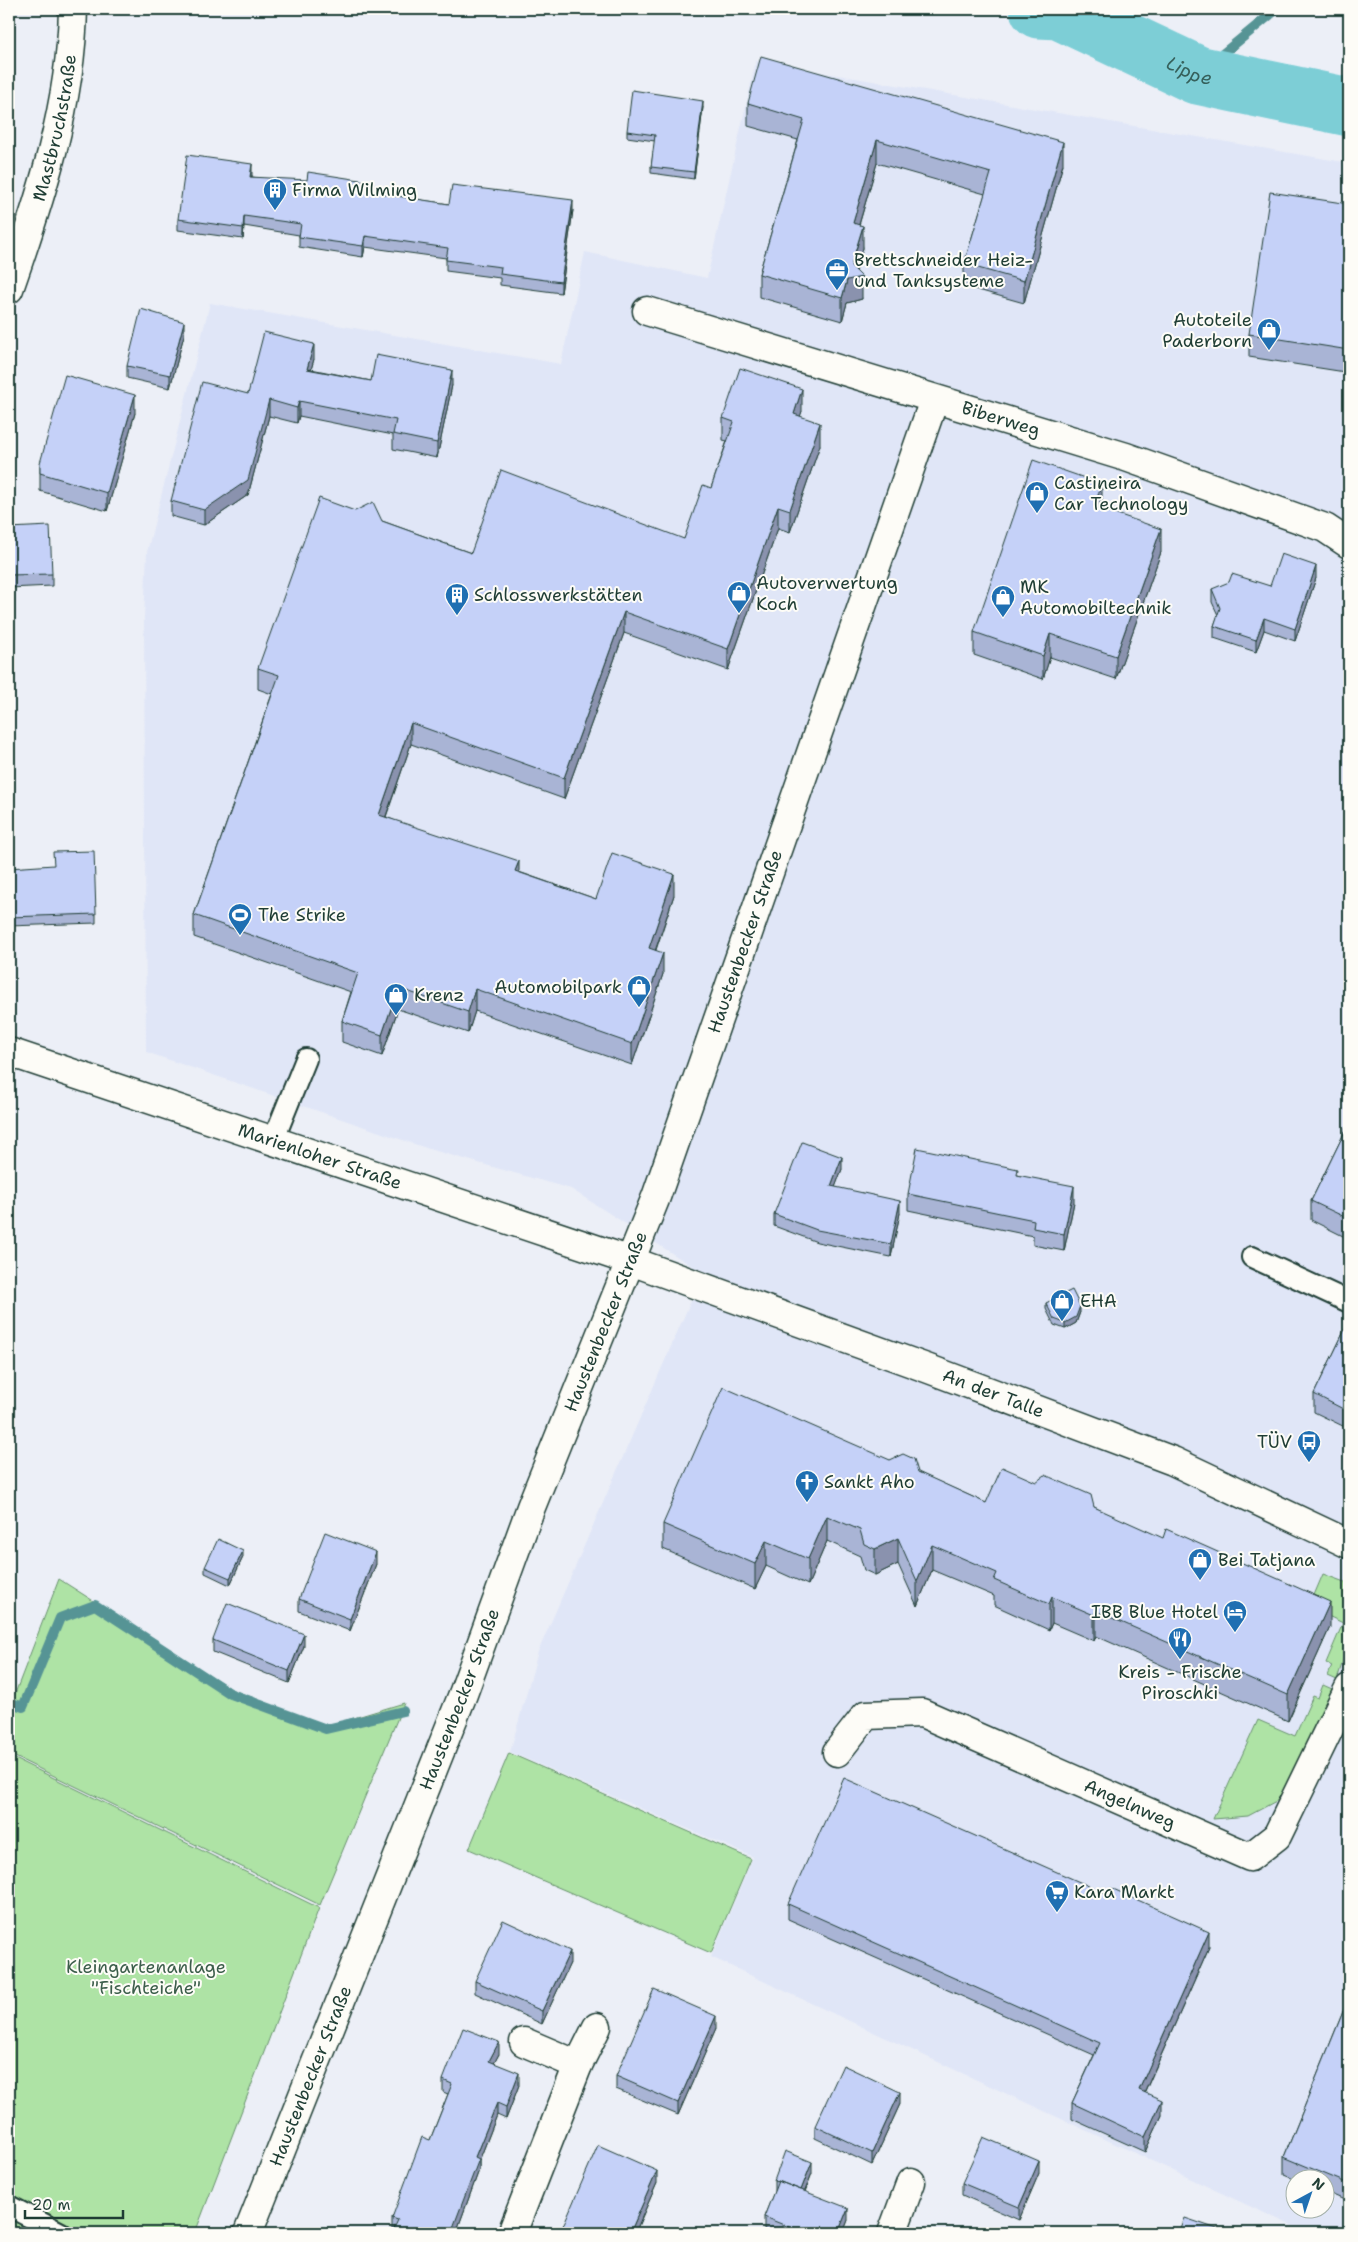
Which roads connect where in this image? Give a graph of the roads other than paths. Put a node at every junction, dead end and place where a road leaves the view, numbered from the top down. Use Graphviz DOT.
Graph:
graph roads {
  1 [pos="73,9"];
  2 [pos="16,242"];
  3 [pos="9,289"];
  4 [pos="647,311"];
  5 [pos="934,400"];
  6 [pos="1349,544"];
  7 [pos="9,1052"];
  8 [pos="306,1059"];
  9 [pos="273,1141"];
  10 [pos="1252,1257"];
  11 [pos="631,1261"];
  12 [pos="1349,1302"];
  13 [pos="1349,1544"];
  14 [pos="1349,1688"];
  15 [pos="838,1752"];
  16 [pos="598,2027"];
  17 [pos="524,2042"];
  18 [pos="578,2065"];
  19 [pos="911,2182"];
  20 [pos="9,2206"];
  21 [pos="61,2233"];
  22 [pos="248,2233"];
  23 [pos="512,2233"];
  24 [pos="892,2233"];
  1 -- 2 [label="street, Mastbruchstraße"];
  2 -- 3 [label="street, Mastbruchstraße"];
  4 -- 5 [label="street, Biberweg"];
  5 -- 6 [label="street, Biberweg"];
  5 -- 11 [label="street, Haustenbecker Straße"];
  7 -- 9 [label="street, Marienloher Straße"];
  8 -- 9 [label="lane"];
  9 -- 11 [label="street, Marienloher Straße"];
  10 -- 12 [label="lane"];
  11 -- 13 [label="street, An der Talle"];
  11 -- 22 [label="street, Haustenbecker Straße"];
  14 -- 15 [label="street, Angelnweg"];
  16 -- 18 [label="street"];
  17 -- 18 [label="street"];
  18 -- 23 [label="street"];
  19 -- 24 [label="street"];
  20 -- 21 [label="lane"];
}
